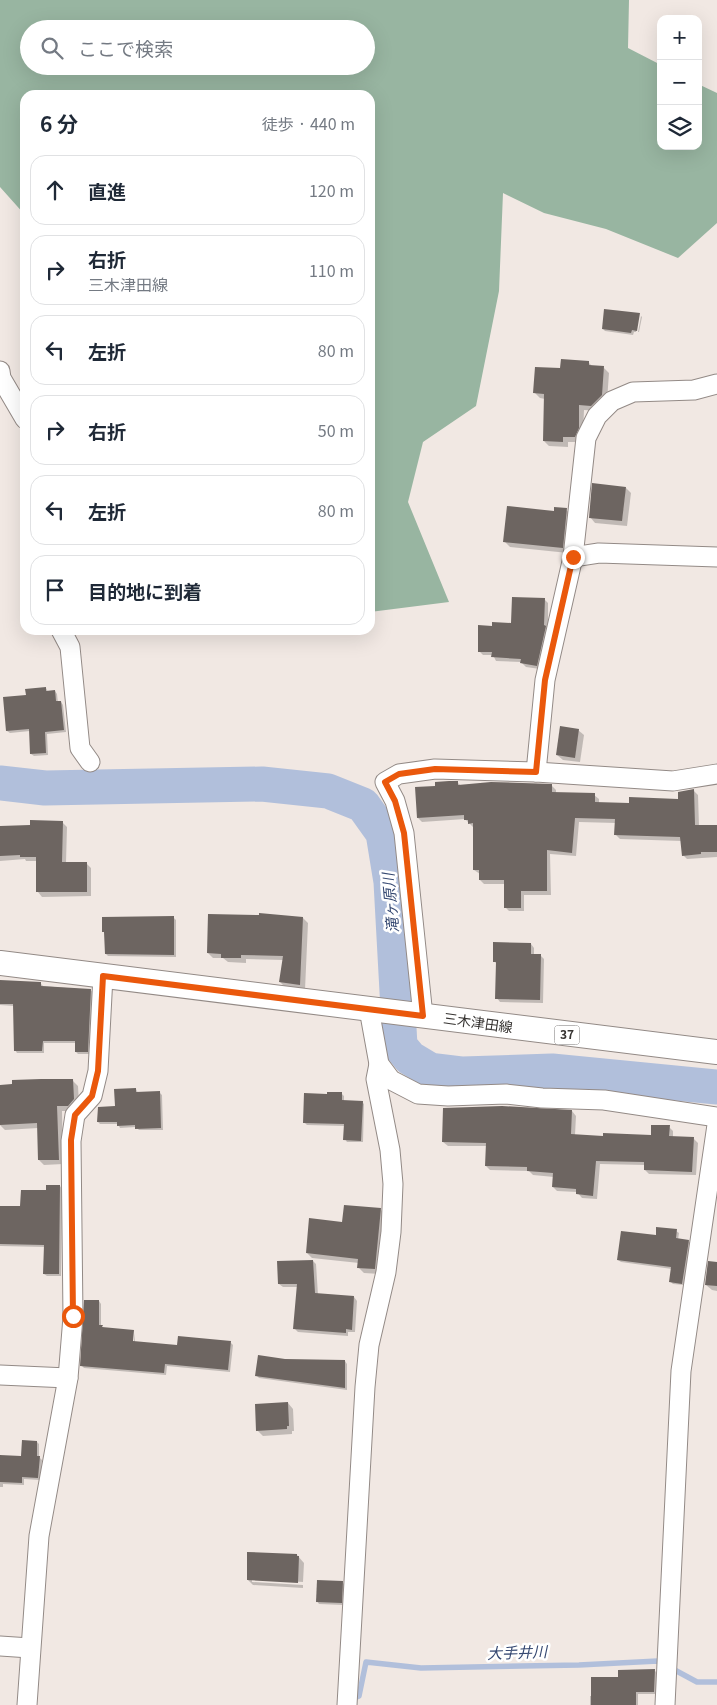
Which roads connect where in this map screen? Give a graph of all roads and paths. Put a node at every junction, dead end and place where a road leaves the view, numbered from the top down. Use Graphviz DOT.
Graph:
graph roads {
  1 [pos="0,371"];
  2 [pos="717,384"];
  3 [pos="20,410"];
  4 [pos="717,556"];
  5 [pos="573,557"];
  6 [pos="64,635"];
  7 [pos="90,762"];
  8 [pos="536,772"];
  9 [pos="717,774"];
  10 [pos="0,963"];
  11 [pos="103,976"];
  12 [pos="376,1010"];
  13 [pos="420,1015"];
  14 [pos="717,1052"];
  15 [pos="379,1064"];
  16 [pos="717,1117"];
  17 [pos="717,1125"];
  18 [pos="0,1375"];
  19 [pos="68,1378"];
  20 [pos="0,1646"];
  21 [pos="30,1648"];
  22 [pos="27,1705"];
  23 [pos="348,1705"];
  24 [pos="665,1705"];
  1 -- 3 [label="street"];
  2 -- 5 [label="street"];
  4 -- 5 [label="street"];
  5 -- 8 [label="street"];
  6 -- 7 [label="street"];
  8 -- 9 [label="street"];
  8 -- 13 [label="street"];
  10 -- 11 [label="main road, 三木津田線 / 37"];
  11 -- 12 [label="main road, 三木津田線 / 37"];
  11 -- 19 [label="street"];
  12 -- 13 [label="main road, 三木津田線 / 37"];
  12 -- 15 [label="street"];
  13 -- 14 [label="main road, 三木津田線 / 37"];
  15 -- 16 [label="street"];
  15 -- 23 [label="street"];
  17 -- 24 [label="street"];
  18 -- 19 [label="street"];
  19 -- 21 [label="street"];
  20 -- 21 [label="street"];
  21 -- 22 [label="street"];
}
